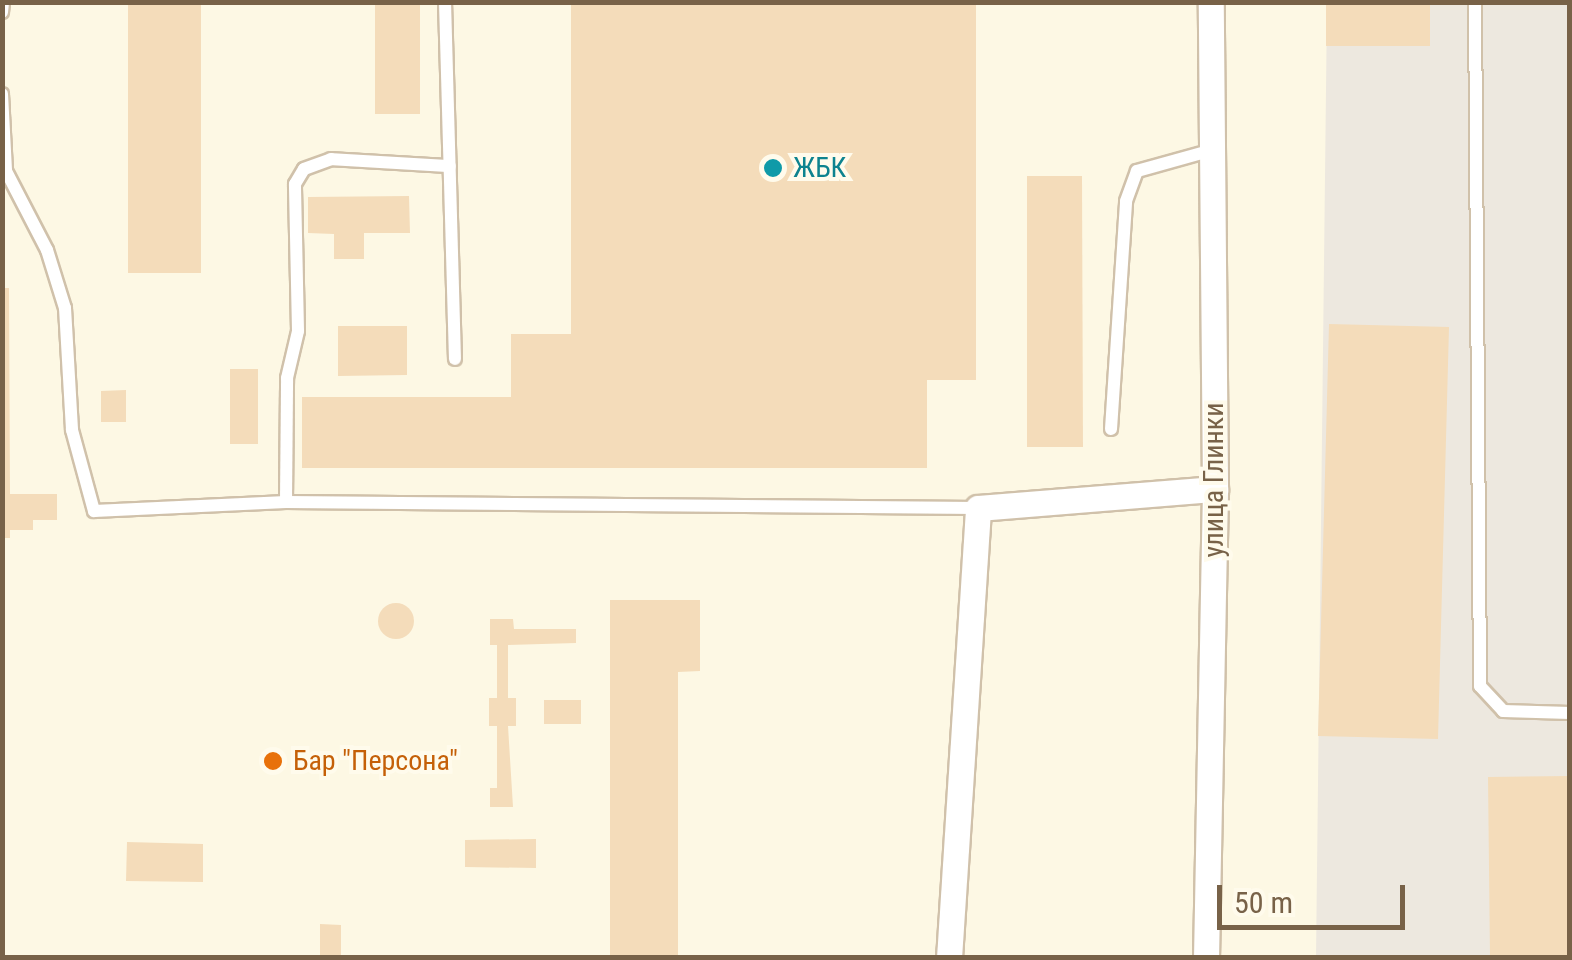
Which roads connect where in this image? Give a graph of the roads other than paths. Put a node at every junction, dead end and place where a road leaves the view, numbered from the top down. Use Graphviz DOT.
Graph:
graph roads {
  1 [pos="3,2"];
  2 [pos="445,2"];
  3 [pos="1211,2"];
  4 [pos="1475,2"];
  5 [pos="2,12"];
  6 [pos="2,94"];
  7 [pos="1212,150"];
  8 [pos="450,166"];
  9 [pos="455,359"];
  10 [pos="1111,429"];
  11 [pos="1215,489"];
  12 [pos="286,502"];
  13 [pos="978,508"];
  14 [pos="1570,712"];
  15 [pos="948,958"];
  16 [pos="1206,958"];
  1 -- 5 [label="lane"];
  2 -- 8 [label="lane"];
  3 -- 7 [label="street, улица Глинки"];
  4 -- 14 [label="lane"];
  6 -- 12 [label="lane"];
  7 -- 10 [label="lane"];
  7 -- 11 [label="street, улица Глинки"];
  8 -- 9 [label="lane"];
  8 -- 12 [label="lane"];
  11 -- 13 [label="street"];
  11 -- 16 [label="street, улица Глинки"];
  12 -- 13 [label="lane"];
  13 -- 15 [label="street"];
}
